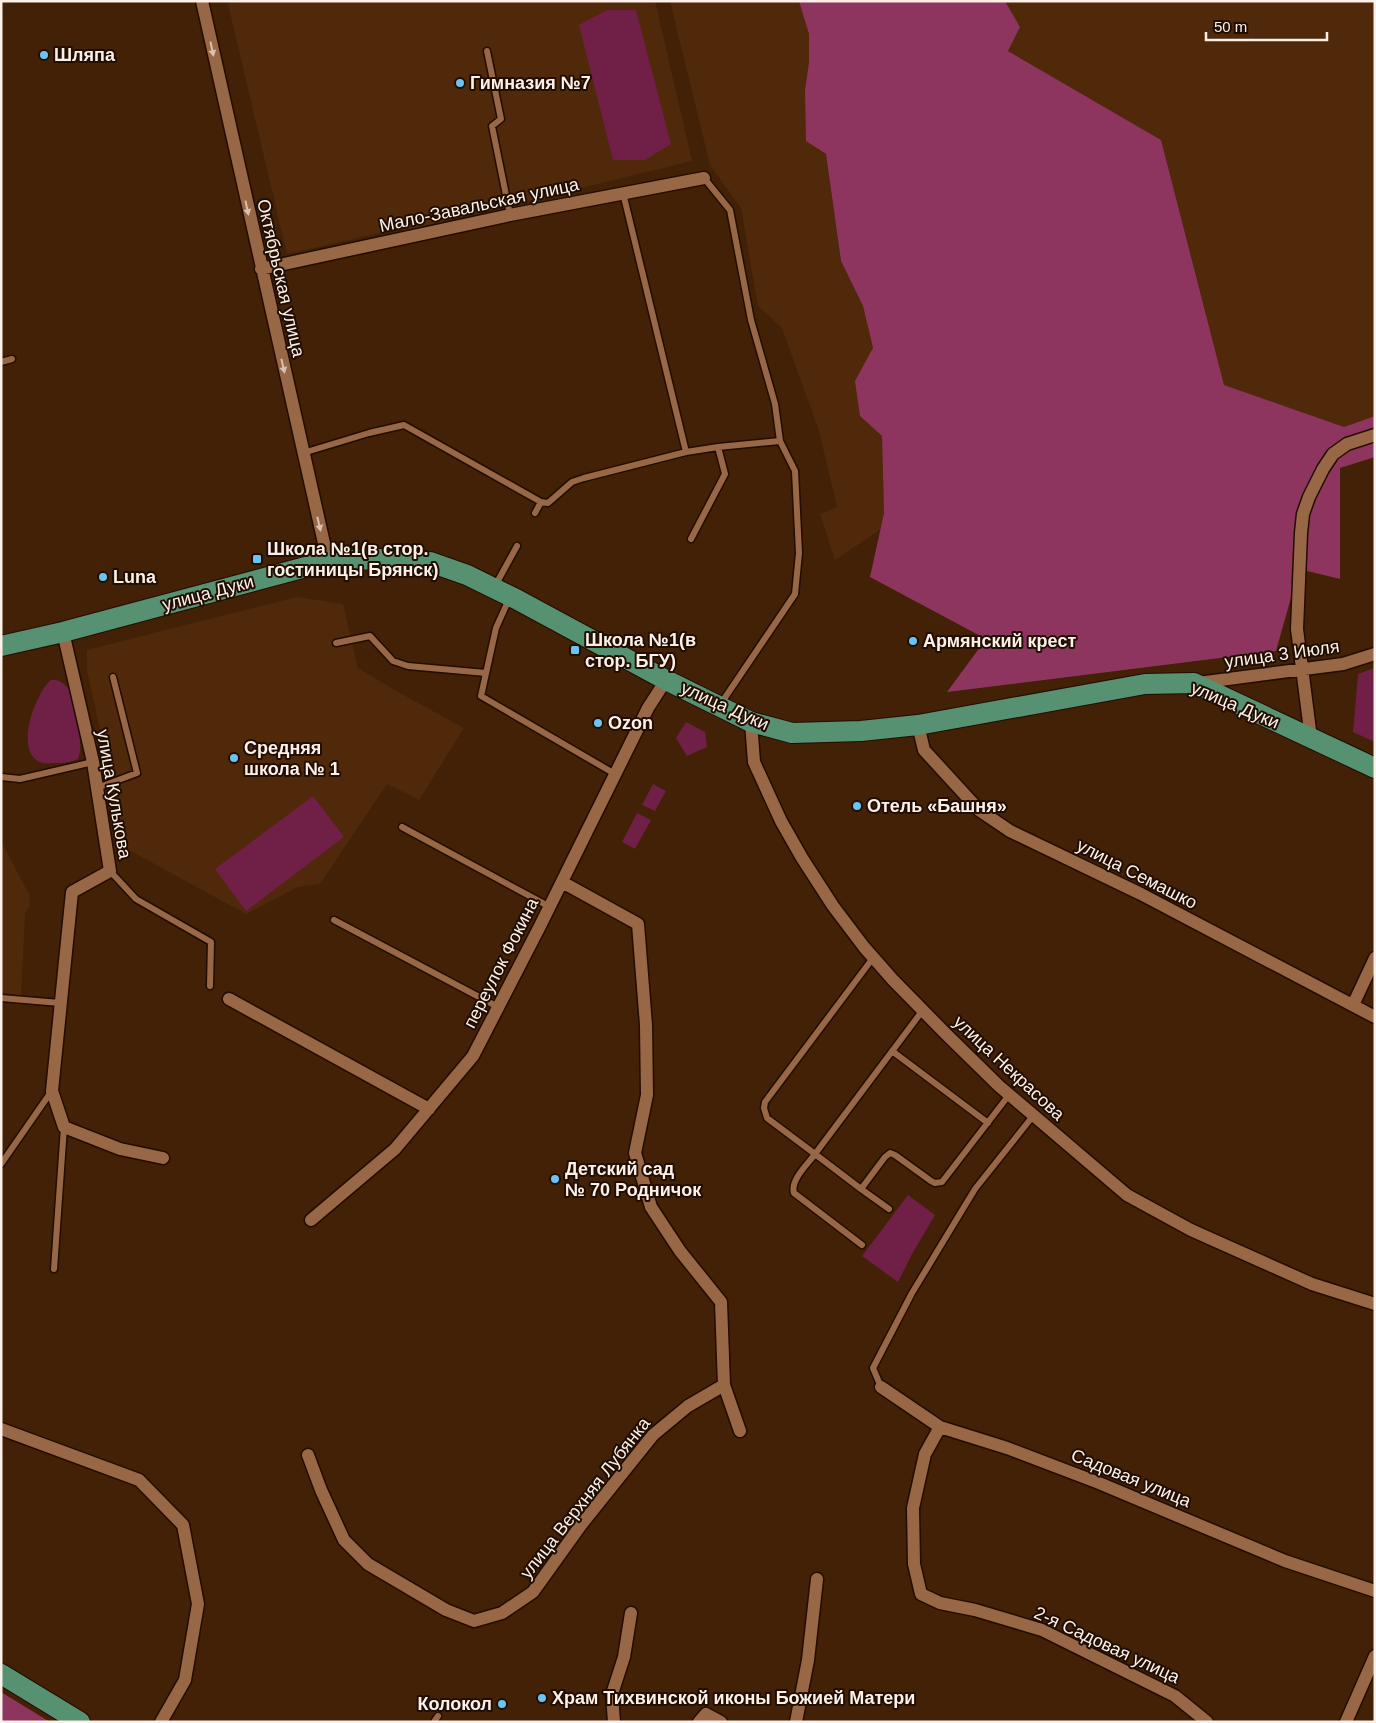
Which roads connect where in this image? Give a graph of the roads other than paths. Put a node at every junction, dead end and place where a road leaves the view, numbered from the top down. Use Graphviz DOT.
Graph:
graph roads {
  1 [pos="202,1"];
  2 [pos="487,51"];
  3 [pos="704,178"];
  4 [pos="623,194"];
  5 [pos="510,215"];
  6 [pos="261,269"];
  7 [pos="12,359"];
  8 [pos="1,362"];
  9 [pos="1375,435"];
  10 [pos="780,441"];
  11 [pos="718,447"];
  12 [pos="686,452"];
  13 [pos="303,453"];
  14 [pos="541,502"];
  15 [pos="535,513"];
  16 [pos="691,538"];
  17 [pos="517,546"];
  18 [pos="328,562"];
  19 [pos="502,592"];
  20 [pos="63,632"];
  21 [pos="336,642"];
  22 [pos="1,646"];
  23 [pos="1375,654"];
  24 [pos="1302,671"];
  25 [pos="486,673"];
  26 [pos="113,678"];
  27 [pos="666,680"];
  28 [pos="1194,684"];
  29 [pos="719,706"];
  30 [pos="751,722"];
  31 [pos="918,725"];
  32 [pos="1311,738"];
  33 [pos="93,762"];
  34 [pos="1375,768"];
  35 [pos="615,774"];
  36 [pos="1,777"];
  37 [pos="97,788"];
  38 [pos="402,827"];
  39 [pos="110,871"];
  40 [pos="562,882"];
  41 [pos="550,907"];
  42 [pos="334,920"];
  43 [pos="873,958"];
  44 [pos="1375,958"];
  45 [pos="210,986"];
  46 [pos="1,998"];
  47 [pos="229,999"];
  48 [pos="60,1003"];
  49 [pos="1353,1005"];
  50 [pos="498,1007"];
  51 [pos="923,1010"];
  52 [pos="1375,1016"];
  53 [pos="892,1051"];
  54 [pos="52,1091"];
  55 [pos="1009,1095"];
  56 [pos="429,1109"];
  57 [pos="1033,1116"];
  58 [pos="988,1123"];
  59 [pos="64,1127"];
  60 [pos="815,1154"];
  61 [pos="163,1158"];
  62 [pos="1,1164"];
  63 [pos="861,1189"];
  64 [pos="889,1209"];
  65 [pos="311,1220"];
  66 [pos="862,1245"];
  67 [pos="54,1269"];
  68 [pos="1375,1304"];
  69 [pos="724,1385"];
  70 [pos="881,1387"];
  71 [pos="940,1427"];
  72 [pos="1,1429"];
  73 [pos="740,1431"];
  74 [pos="308,1456"];
  75 [pos="817,1579"];
  76 [pos="1375,1591"];
  77 [pos="631,1613"];
  78 [pos="1375,1656"];
  79 [pos="1,1674"];
  80 [pos="80,1721"];
  81 [pos="161,1722"];
  82 [pos="614,1722"];
  83 [pos="699,1722"];
  84 [pos="721,1722"];
  85 [pos="796,1722"];
  86 [pos="1207,1722"];
  87 [pos="1346,1722"];
  1 -- 6 [label="street, Октябрьская улица, one-way"];
  2 -- 5 [label="lane"];
  3 -- 4 [label="street, Мало-Завальская улица"];
  3 -- 10 [label="lane"];
  4 -- 5 [label="street, Мало-Завальская улица"];
  4 -- 12 [label="lane"];
  5 -- 6 [label="street, Мало-Завальская улица"];
  6 -- 13 [label="street, Октябрьская улица, one-way"];
  7 -- 8 [label="lane"];
  9 -- 24 [label="street"];
  10 -- 11 [label="lane"];
  10 -- 29 [label="lane"];
  11 -- 12 [label="lane"];
  11 -- 16 [label="lane"];
  12 -- 14 [label="lane"];
  13 -- 14 [label="lane"];
  13 -- 18 [label="street, Октябрьская улица, one-way"];
  14 -- 15 [label="lane"];
  17 -- 19 [label="lane"];
  18 -- 19 [label="main road, улица Дуки"];
  18 -- 20 [label="main road, улица Дуки"];
  19 -- 25 [label="lane"];
  19 -- 27 [label="main road, улица Дуки"];
  20 -- 22 [label="main road, улица Дуки"];
  20 -- 33 [label="street, улица Кулькова"];
  21 -- 25 [label="lane"];
  23 -- 24 [label="street, улица 3 Июля"];
  24 -- 28 [label="street, улица 3 Июля"];
  24 -- 32 [label="street"];
  25 -- 35 [label="lane"];
  26 -- 37 [label="lane"];
  27 -- 29 [label="main road, улица Дуки"];
  27 -- 35 [label="street, переулок Фокина"];
  28 -- 31 [label="main road, улица Дуки"];
  28 -- 32 [label="main road, улица Дуки"];
  29 -- 30 [label="main road, улица Дуки"];
  30 -- 31 [label="main road, улица Дуки"];
  30 -- 43 [label="street, улица Некрасова"];
  31 -- 49 [label="street, улица Семашко"];
  32 -- 34 [label="main road, улица Дуки"];
  33 -- 36 [label="lane"];
  33 -- 37 [label="street, улица Кулькова"];
  35 -- 40 [label="street, переулок Фокина"];
  37 -- 39 [label="street, улица Кулькова"];
  38 -- 41 [label="lane"];
  39 -- 45 [label="lane"];
  39 -- 48 [label="street, улица Кулькова"];
  40 -- 41 [label="street, переулок Фокина"];
  40 -- 69 [label="street"];
  41 -- 50 [label="street, переулок Фокина"];
  42 -- 50 [label="lane"];
  43 -- 51 [label="street, улица Некрасова"];
  43 -- 60 [label="lane"];
  44 -- 49 [label="street"];
  46 -- 48 [label="lane"];
  47 -- 56 [label="street"];
  48 -- 54 [label="street, улица Кулькова"];
  49 -- 52 [label="street, улица Семашко"];
  50 -- 56 [label="street, переулок Фокина"];
  51 -- 53 [label="lane"];
  51 -- 55 [label="street, улица Некрасова"];
  53 -- 58 [label="lane"];
  53 -- 60 [label="lane"];
  54 -- 59 [label="street"];
  54 -- 62 [label="lane"];
  55 -- 57 [label="street, улица Некрасова"];
  55 -- 58 [label="lane"];
  56 -- 65 [label="street, переулок Фокина"];
  57 -- 68 [label="street, улица Некрасова"];
  57 -- 70 [label="lane"];
  58 -- 63 [label="lane"];
  59 -- 61 [label="street"];
  59 -- 67 [label="lane"];
  60 -- 63 [label="lane"];
  60 -- 66 [label="lane"];
  63 -- 64 [label="lane"];
  69 -- 73 [label="street"];
  69 -- 74 [label="street, улица Верхняя Лубянка"];
  70 -- 71 [label="street, Садовая улица"];
  71 -- 76 [label="street, Садовая улица"];
  71 -- 86 [label="street, 2-я Садовая улица"];
  72 -- 81 [label="street"];
  75 -- 85 [label="street"];
  77 -- 82 [label="street"];
  78 -- 87 [label="street"];
  79 -- 80 [label="main road"];
  83 -- 84 [label="street"];
}
